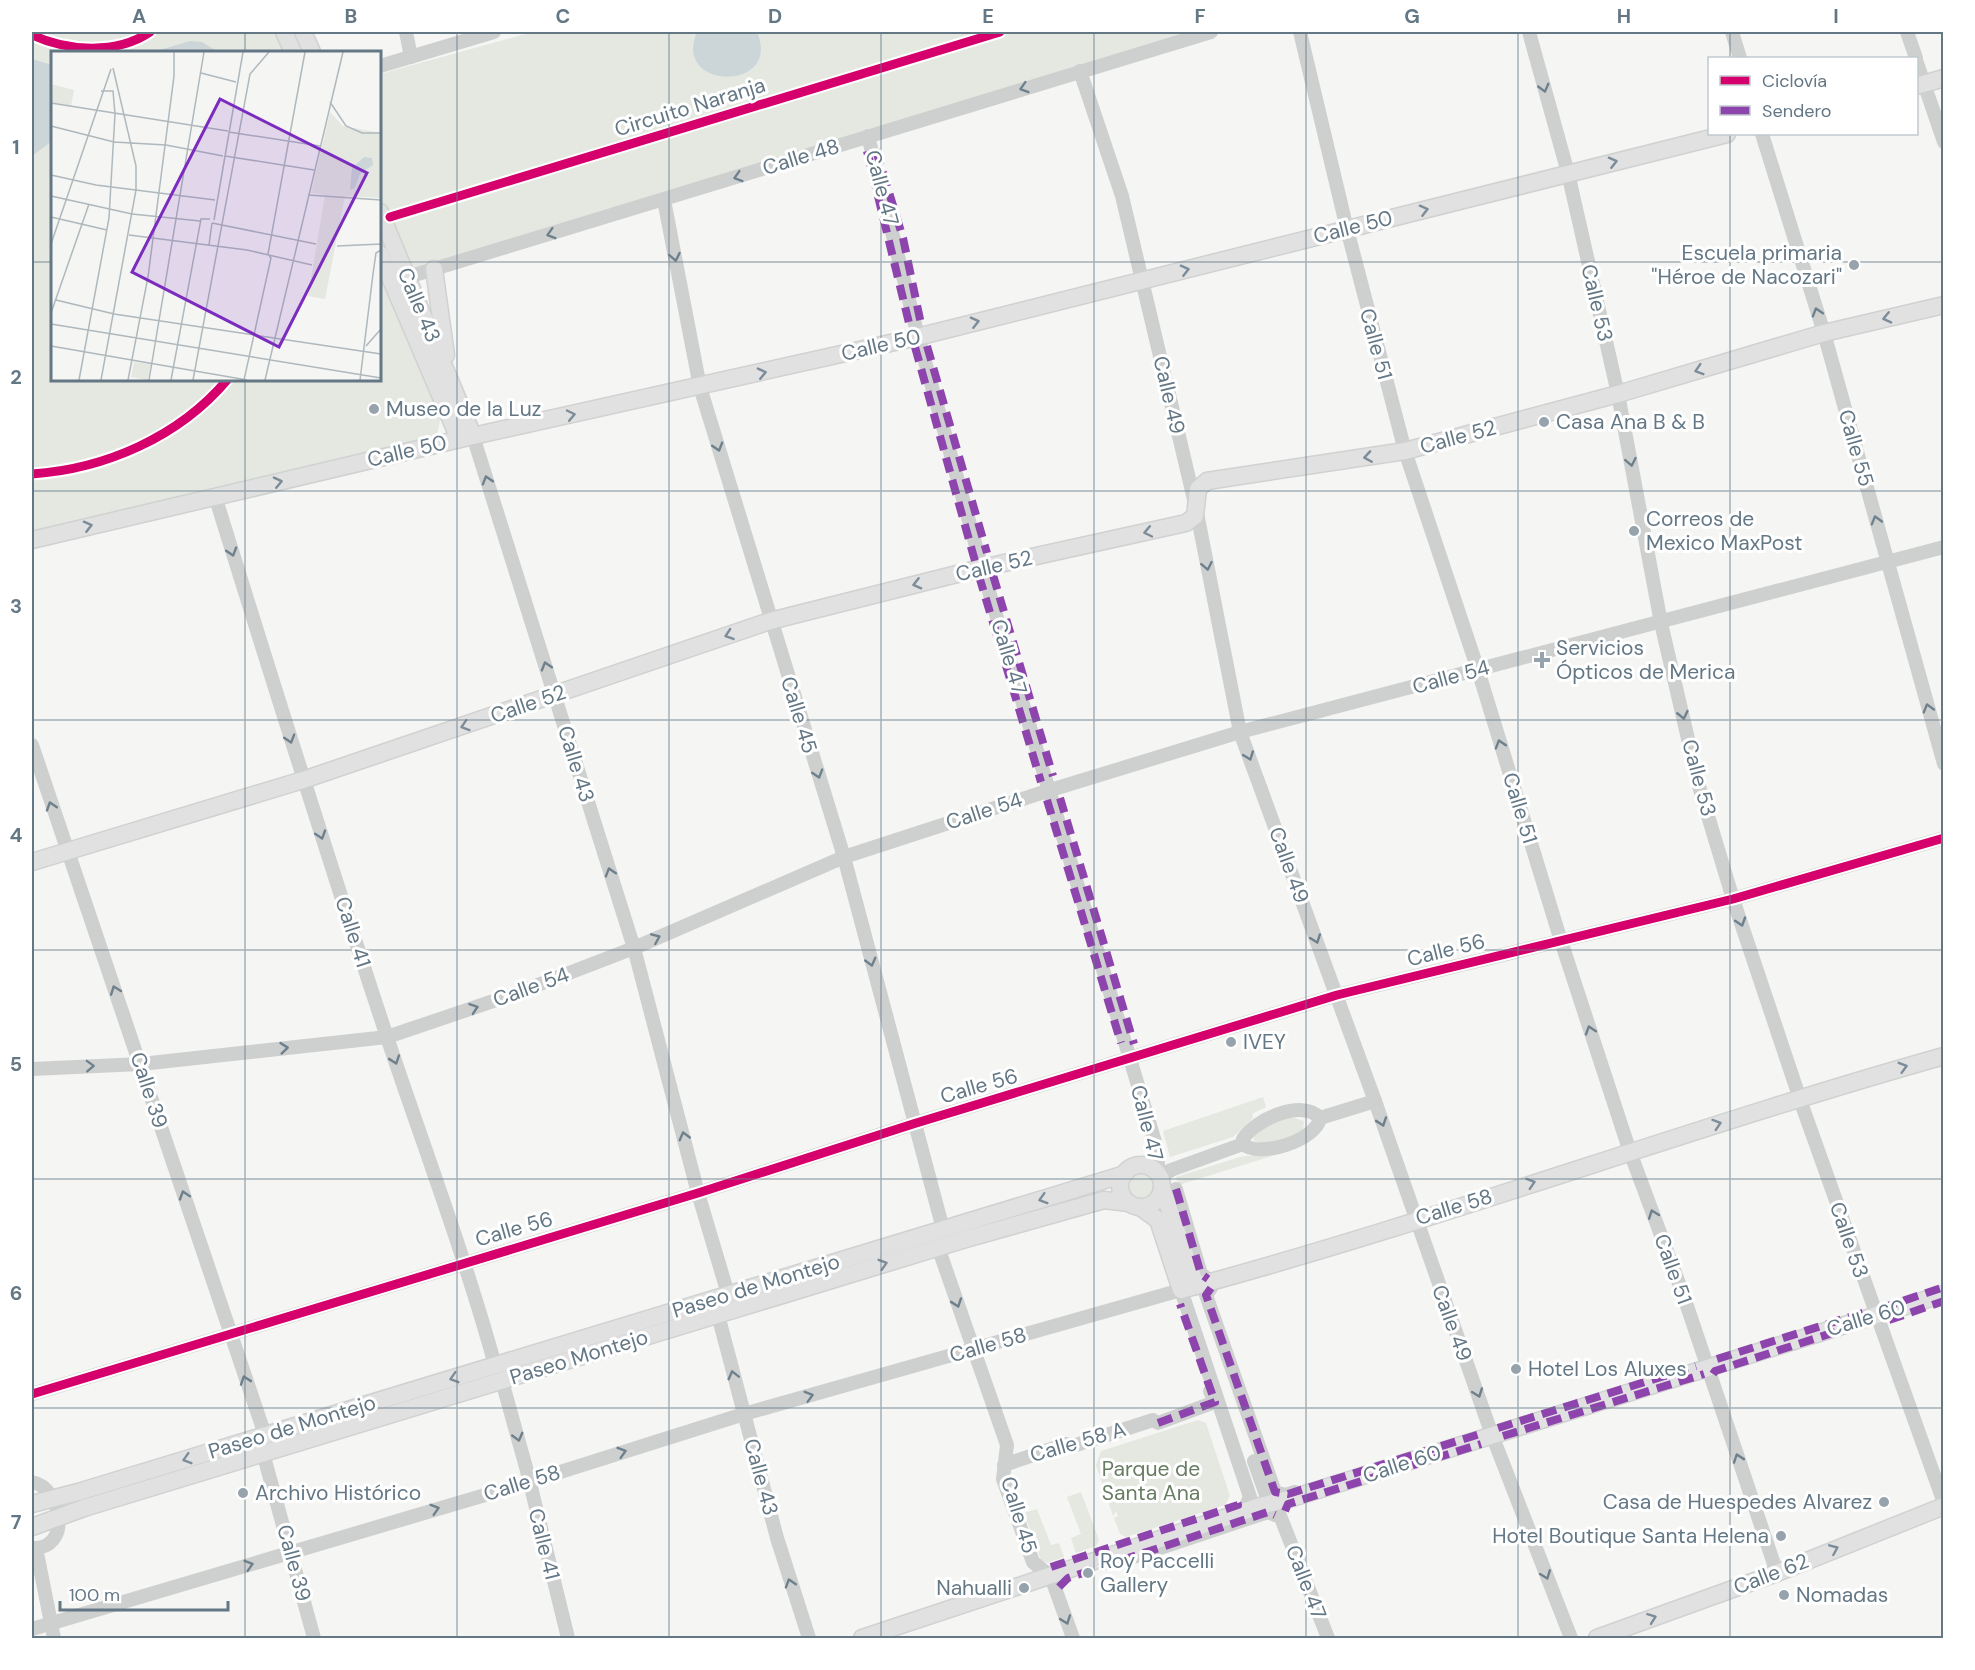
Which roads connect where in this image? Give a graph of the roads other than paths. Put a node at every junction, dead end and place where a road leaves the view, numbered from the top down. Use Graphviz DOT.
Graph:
graph roads {
  1 [pos="284,32"];
  2 [pos="303,32"];
  3 [pos="406,32"];
  4 [pos="490,32"];
  5 [pos="1211,32"];
  6 [pos="1300,32"];
  7 [pos="1529,32"];
  8 [pos="1732,32"];
  9 [pos="1907,32"];
  10 [pos="293,51"];
  11 [pos="312,51"];
  12 [pos="411,57"];
  13 [pos="1740,57"];
  14 [pos="1915,57"];
  15 [pos="381,66"];
  16 [pos="1080,71"];
  17 [pos="1944,78"];
  18 [pos="1920,85"];
  19 [pos="1723,135"];
  20 [pos="1761,135"];
  21 [pos="868,136"];
  22 [pos="1944,142"];
  23 [pos="872,151"];
  24 [pos="1568,173"];
  25 [pos="664,200"];
  26 [pos="381,216"];
  27 [pos="1347,229"];
  28 [pos="381,255"];
  29 [pos="434,270"];
  30 [pos="399,280"];
  31 [pos="1142,280"];
  32 [pos="1944,305"];
  33 [pos="1824,333"];
  34 [pos="918,335"];
  35 [pos="448,377"];
  36 [pos="700,387"];
  37 [pos="1618,394"];
  38 [pos="466,437"];
  39 [pos="1405,451"];
  40 [pos="215,496"];
  41 [pos="1196,508"];
  42 [pos="32,540"];
  43 [pos="1944,547"];
  44 [pos="1887,562"];
  45 [pos="983,567"];
  46 [pos="770,621"];
  47 [pos="1661,623"];
  48 [pos="1478,670"];
  49 [pos="555,696"];
  50 [pos="1240,732"];
  51 [pos="32,745"];
  52 [pos="1944,764"];
  53 [pos="303,780"];
  54 [pos="1050,789"];
  55 [pos="1944,838"];
  56 [pos="66,853"];
  57 [pos="844,857"];
  58 [pos="32,862"];
  59 [pos="1733,898"];
  60 [pos="1561,940"];
  61 [pos="634,948"];
  62 [pos="1337,996"];
  63 [pos="387,1037"];
  64 [pos="1127,1044"];
  65 [pos="1944,1056"];
  66 [pos="1131,1060"];
  67 [pos="141,1064"];
  68 [pos="32,1069"];
  69 [pos="1799,1096"];
  70 [pos="1375,1101"];
  71 [pos="1320,1118"];
  72 [pos="913,1124"];
  73 [pos="1243,1144"];
  74 [pos="1630,1152"];
  75 [pos="1125,1174"];
  76 [pos="1164,1182"];
  77 [pos="698,1193"];
  78 [pos="1134,1205"];
  79 [pos="1415,1220"];
  80 [pos="943,1229"];
  81 [pos="938,1247"];
  82 [pos="465,1262"];
  83 [pos="1944,1287"];
  84 [pos="1195,1290"];
  85 [pos="728,1294"];
  86 [pos="1944,1294"];
  87 [pos="1944,1301"];
  88 [pos="718,1315"];
  89 [pos="1875,1316"];
  90 [pos="1208,1323"];
  91 [pos="1194,1328"];
  92 [pos="229,1332"];
  93 [pos="972,1350"];
  94 [pos="1707,1368"];
  95 [pos="498,1373"];
  96 [pos="32,1394"];
  97 [pos="744,1414"];
  98 [pos="265,1435"];
  99 [pos="1491,1435"];
  100 [pos="263,1453"];
  101 [pos="1004,1465"];
  102 [pos="529,1481"];
  103 [pos="32,1482"];
  104 [pos="52,1499"];
  105 [pos="32,1504"];
  106 [pos="1944,1504"];
  107 [pos="1239,1505"];
  108 [pos="1278,1510"];
  109 [pos="59,1517"];
  110 [pos="32,1527"];
  111 [pos="34,1548"];
  112 [pos="292,1552"];
  113 [pos="1777,1573"];
  114 [pos="1054,1577"];
  115 [pos="52,1624"];
  116 [pos="32,1629"];
  117 [pos="54,1638"];
  118 [pos="314,1638"];
  119 [pos="568,1638"];
  120 [pos="809,1638"];
  121 [pos="862,1638"];
  122 [pos="1073,1638"];
  123 [pos="1328,1638"];
  124 [pos="1571,1638"];
  125 [pos="1598,1638"];
  1 -- 10 [label="main road"];
  2 -- 11 [label="main road"];
  3 -- 12 [label="street"];
  4 -- 12 [label="street"];
  5 -- 16 [label="street, Calle 48"];
  6 -- 27 [label="street, Calle 51"];
  7 -- 24 [label="street, Calle 53, one-way"];
  8 -- 13 [label="street"];
  9 -- 14 [label="street"];
  12 -- 15 [label="street"];
  16 -- 21 [label="street, Calle 48, one-way"];
  16 -- 31 [label="street, Calle 49"];
  17 -- 18 [label="main road"];
  18 -- 22 [label="street"];
  24 -- 19 [label="main road, Calle 50, one-way"];
  33 -- 20 [label="street, Calle 55, one-way"];
  21 -- 25 [label="street, Calle 48, one-way"];
  21 -- 34 [label="street, Calle 47"];
  23 -- 34 [label="street"];
  27 -- 24 [label="main road, Calle 50, one-way"];
  24 -- 37 [label="street, Calle 53"];
  25 -- 29 [label="street, Calle 48, one-way"];
  25 -- 36 [label="street, Calle 45, one-way"];
  26 -- 30 [label="main road, Calle 43"];
  31 -- 27 [label="main road, Calle 50, one-way"];
  27 -- 39 [label="street, Calle 51"];
  28 -- 30 [label="main road, Calle 43"];
  29 -- 30 [label="street, Calle 48"];
  29 -- 35 [label="main road"];
  30 -- 35 [label="main road, Calle 43"];
  30 -- 38 [label="main road, Calle 43"];
  34 -- 31 [label="main road, Calle 50, one-way"];
  31 -- 41 [label="street, Calle 49"];
  32 -- 33 [label="main road, Calle 52, one-way"];
  33 -- 37 [label="main road, Calle 52, one-way"];
  44 -- 33 [label="street, Calle 55, one-way"];
  36 -- 34 [label="main road, Calle 50, one-way"];
  34 -- 45 [label="street, Calle 47"];
  35 -- 38 [label="main road, Calle 43"];
  38 -- 36 [label="main road, Calle 50, one-way"];
  36 -- 46 [label="street, Calle 45, one-way"];
  37 -- 39 [label="main road, Calle 52"];
  37 -- 47 [label="street, Calle 53, one-way"];
  40 -- 38 [label="main road, Calle 50, one-way"];
  49 -- 38 [label="street, Calle 43, one-way"];
  39 -- 41 [label="main road, Calle 52, one-way"];
  39 -- 48 [label="street, Calle 51"];
  42 -- 40 [label="main road, Calle 50, one-way"];
  40 -- 53 [label="street, Calle 41, one-way"];
  41 -- 45 [label="main road, Calle 52, one-way"];
  41 -- 50 [label="street, Calle 49, one-way"];
  43 -- 44 [label="street, Calle 54"];
  44 -- 47 [label="street, Calle 54"];
  52 -- 44 [label="street, Calle 55, one-way"];
  45 -- 46 [label="main road, Calle 52, one-way"];
  45 -- 54 [label="street, Calle 47"];
  46 -- 49 [label="main road, Calle 52, one-way"];
  46 -- 57 [label="street, Calle 45, one-way"];
  47 -- 48 [label="street, Calle 54"];
  47 -- 59 [label="street, Calle 53, one-way"];
  48 -- 50 [label="street, Calle 54"];
  60 -- 48 [label="street, Calle 51, one-way"];
  49 -- 53 [label="main road, Calle 52, one-way"];
  61 -- 49 [label="street, Calle 43, one-way"];
  50 -- 54 [label="street, Calle 54"];
  50 -- 62 [label="street, Calle 49, one-way"];
  56 -- 51 [label="street, Calle 39, one-way"];
  53 -- 56 [label="main road, Calle 52"];
  53 -- 63 [label="street, Calle 41, one-way"];
  54 -- 57 [label="street, Calle 54"];
  54 -- 64 [label="street"];
  54 -- 66 [label="street, Calle 47"];
  55 -- 59 [label="street, Calle 56"];
  56 -- 58 [label="main road, Calle 52"];
  67 -- 56 [label="street, Calle 39, one-way"];
  61 -- 57 [label="street, Calle 54, one-way"];
  57 -- 72 [label="street, Calle 45, one-way"];
  59 -- 60 [label="street, Calle 56"];
  59 -- 69 [label="street, Calle 53, one-way"];
  60 -- 62 [label="street, Calle 56"];
  74 -- 60 [label="street, Calle 51, one-way"];
  63 -- 61 [label="street, Calle 54, one-way"];
  77 -- 61 [label="street, Calle 43, one-way"];
  62 -- 66 [label="street, Calle 56"];
  62 -- 70 [label="street, Calle 49"];
  67 -- 63 [label="street, Calle 54, one-way"];
  63 -- 82 [label="street, Calle 41, one-way"];
  69 -- 65 [label="main road, Calle 58, one-way"];
  66 -- 72 [label="street, Calle 56"];
  66 -- 76 [label="street, Calle 47"];
  68 -- 67 [label="street, Calle 54, one-way"];
  92 -- 67 [label="street, Calle 39, one-way"];
  74 -- 69 [label="main road, Calle 58, one-way"];
  69 -- 89 [label="street, Calle 53"];
  70 -- 71 [label="street"];
  70 -- 79 [label="street, Calle 49, one-way"];
  71 -- 73 [label="street"];
  71 -- 73 [label="street"];
  72 -- 77 [label="street, Calle 56"];
  72 -- 80 [label="street, Calle 45"];
  73 -- 76 [label="street"];
  79 -- 74 [label="main road, Calle 58, one-way"];
  94 -- 74 [label="street, Calle 51, one-way"];
  75 -- 76 [label="main road"];
  75 -- 78 [label="main road"];
  75 -- 80 [label="main road, Paseo de Montejo, one-way"];
  76 -- 78 [label="main road"];
  76 -- 84 [label="main road, Calle 47"];
  77 -- 82 [label="street, Calle 56"];
  77 -- 85 [label="street, Calle 43"];
  78 -- 81 [label="main road, Paseo Montejo"];
  78 -- 84 [label="main road, Calle 47"];
  79 -- 84 [label="main road, Calle 58"];
  79 -- 99 [label="street, Calle 49, one-way"];
  80 -- 85 [label="main road, Paseo de Montejo"];
  88 -- 81 [label="main road, Paseo Montejo, one-way"];
  81 -- 93 [label="street, Calle 45, one-way"];
  82 -- 92 [label="street, Calle 56"];
  82 -- 95 [label="street, Calle 41"];
  83 -- 89 [label="street"];
  84 -- 90 [label="street, Calle 47"];
  84 -- 91 [label="street, Calle 47"];
  84 -- 93 [label="street, Calle 58"];
  84 -- 99 [label="street"];
  84 -- 101 [label="street, Calle 58 A"];
  85 -- 95 [label="main road, Paseo de Montejo"];
  86 -- 89 [label="main road, Calle 60"];
  87 -- 89 [label="street"];
  88 -- 95 [label="main road, Paseo Montejo"];
  97 -- 88 [label="street, Calle 43, one-way"];
  89 -- 94 [label="main road, Calle 60"];
  89 -- 106 [label="street, Calle 53"];
  90 -- 91 [label="street"];
  90 -- 108 [label="street, Calle 47"];
  91 -- 107 [label="street, Calle 47"];
  92 -- 96 [label="street, Calle 56"];
  98 -- 92 [label="street, Calle 39, one-way"];
  97 -- 93 [label="street, Calle 58, one-way"];
  93 -- 101 [label="street, Calle 45"];
  94 -- 99 [label="main road, Calle 60"];
  113 -- 94 [label="street, Calle 51, one-way"];
  95 -- 98 [label="main road, Paseo de Montejo, one-way"];
  95 -- 100 [label="main road, Paseo Montejo"];
  95 -- 102 [label="street, Calle 41, one-way"];
  102 -- 97 [label="street, Calle 58, one-way"];
  120 -- 97 [label="street, Calle 43, one-way"];
  98 -- 104 [label="main road, Paseo de Montejo, one-way"];
  99 -- 108 [label="main road, Calle 60"];
  99 -- 124 [label="street, Calle 49, one-way"];
  100 -- 109 [label="main road, Paseo Montejo"];
  100 -- 112 [label="street, Calle 39"];
  101 -- 114 [label="street, Calle 45"];
  112 -- 102 [label="street, Calle 58, one-way"];
  102 -- 119 [label="street, Calle 41"];
  103 -- 104 [label="street"];
  104 -- 105 [label="main road"];
  104 -- 109 [label="street"];
  113 -- 106 [label="main road, Calle 62, one-way"];
  107 -- 108 [label="main road, Calle 60"];
  107 -- 114 [label="main road, Calle 60"];
  108 -- 114 [label="street"];
  108 -- 123 [label="street, Calle 47"];
  109 -- 110 [label="main road, Paseo Montejo"];
  109 -- 111 [label="street"];
  111 -- 115 [label="street"];
  115 -- 112 [label="street, Calle 58, one-way"];
  112 -- 118 [label="street, Calle 39"];
  125 -- 113 [label="main road, Calle 62, one-way"];
  114 -- 121 [label="main road, Calle 60"];
  114 -- 122 [label="street, Calle 45, one-way"];
  115 -- 116 [label="street, Calle 58"];
  115 -- 117 [label="street"];
}
